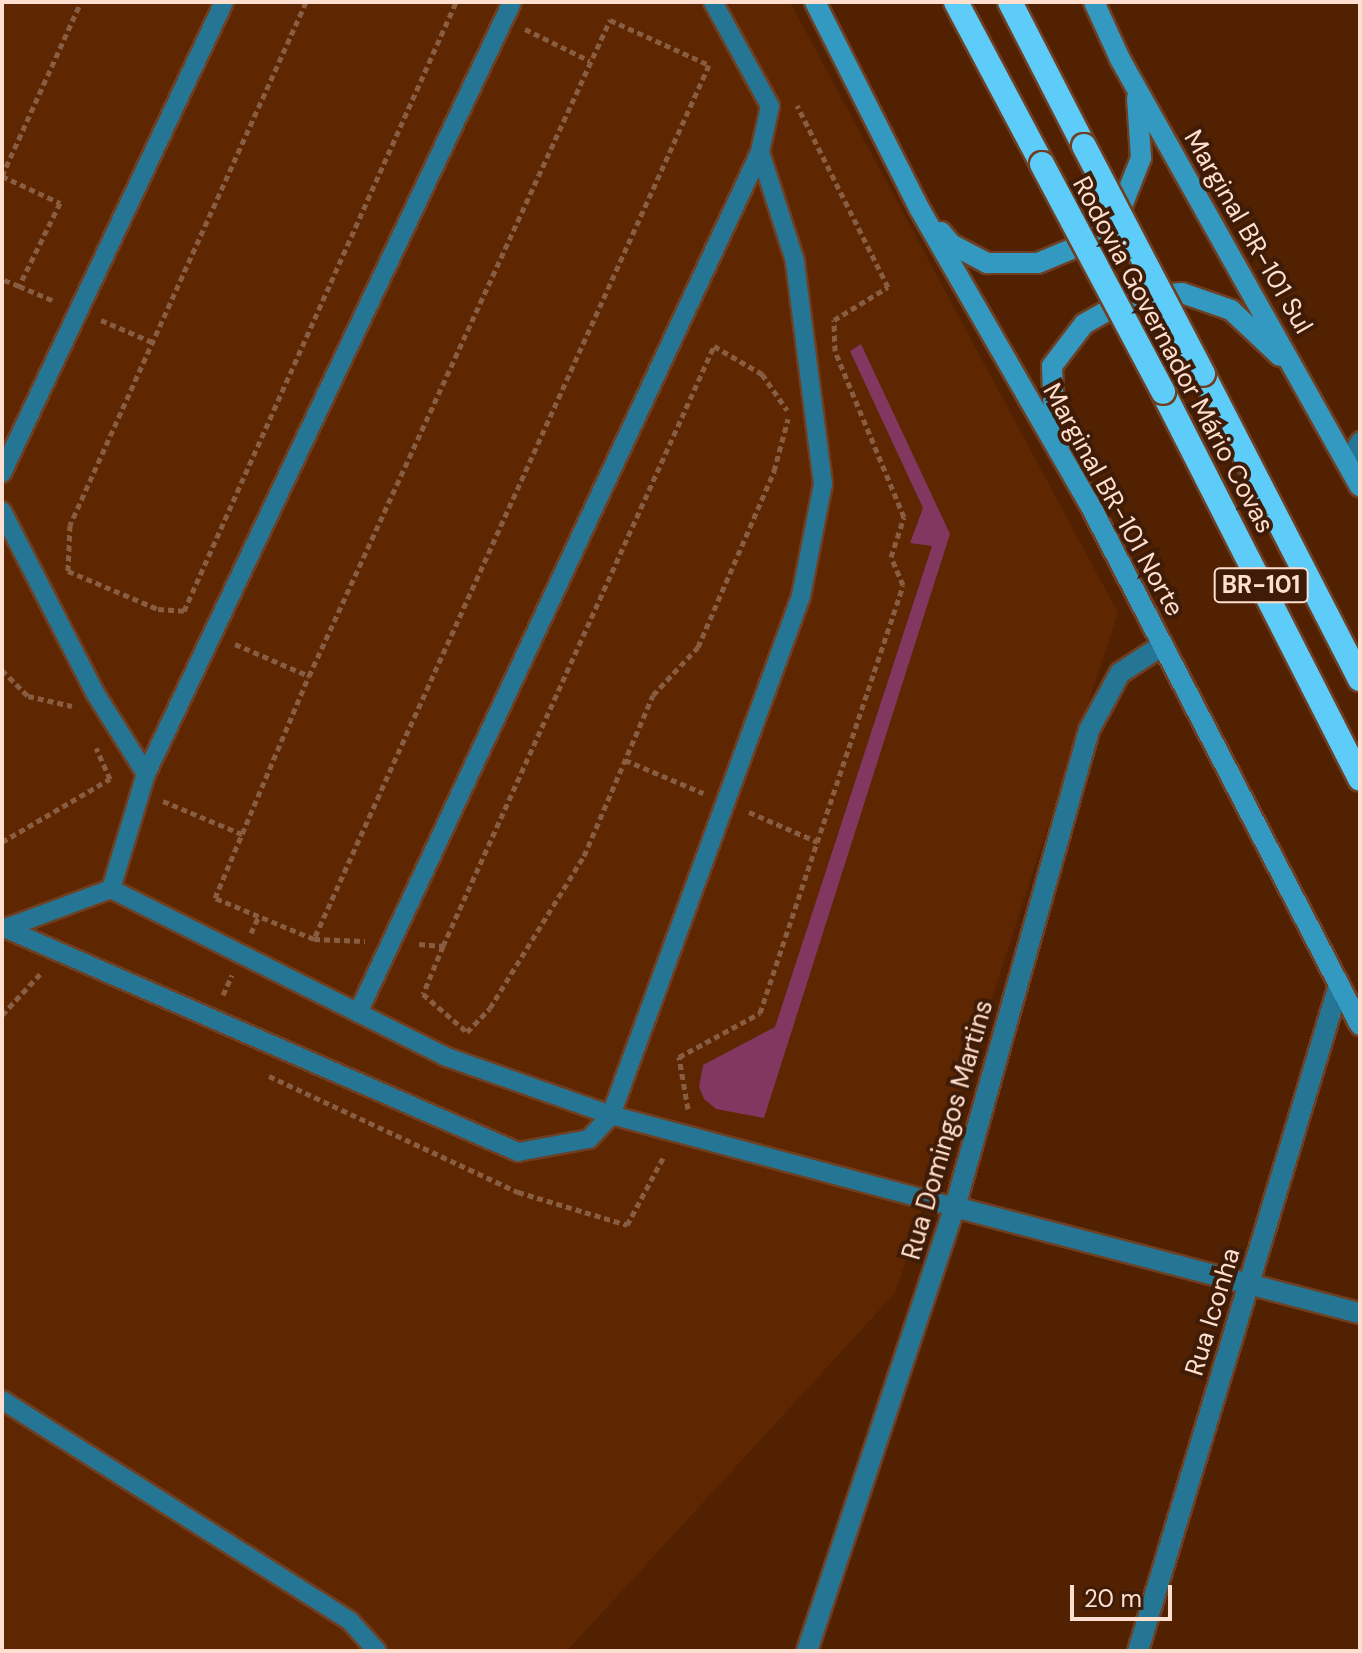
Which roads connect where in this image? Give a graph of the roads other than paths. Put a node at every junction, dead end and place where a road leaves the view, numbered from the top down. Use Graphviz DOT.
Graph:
graph roads {
  1 [pos="224,2"];
  2 [pos="713,2"];
  3 [pos="815,2"];
  4 [pos="947,2"];
  5 [pos="956,2"];
  6 [pos="1013,2"];
  7 [pos="1094,2"];
  8 [pos="508,10"];
  9 [pos="1120,59"];
  10 [pos="1000,84"];
  11 [pos="760,152"];
  12 [pos="919,208"];
  13 [pos="1300,376"];
  14 [pos="1360,441"];
  15 [pos="1347,462"];
  16 [pos="2,473"];
  17 [pos="1360,486"];
  18 [pos="1090,505"];
  19 [pos="2,511"];
  20 [pos="1163,645"];
  21 [pos="1360,679"];
  22 [pos="1360,779"];
  23 [pos="143,783"];
  24 [pos="111,889"];
  25 [pos="4,928"];
  26 [pos="1338,988"];
  27 [pos="358,1013"];
  28 [pos="1360,1025"];
  29 [pos="611,1115"];
  30 [pos="955,1207"];
  31 [pos="1248,1285"];
  32 [pos="1360,1313"];
  33 [pos="2,1400"];
  34 [pos="377,1651"];
  35 [pos="807,1651"];
  36 [pos="1138,1651"];
  1 -- 16 [label="lane"];
  2 -- 11 [label="lane"];
  3 -- 12 [label="main road, Marginal BR-101 Norte"];
  4 -- 10 [label="highway"];
  5 -- 10 [label="highway, Rodovia Governador Mário Covas / BR-101"];
  6 -- 21 [label="highway, Rodovia Governador Mário Covas / BR-101, bridge"];
  7 -- 9 [label="main road, Marginal BR-101 Sul"];
  8 -- 23 [label="lane"];
  9 -- 12 [label="main road"];
  9 -- 13 [label="main road, Marginal BR-101 Sul"];
  10 -- 22 [label="highway, Rodovia Governador Mário Covas / BR-101, bridge"];
  11 -- 27 [label="lane"];
  11 -- 29 [label="lane"];
  12 -- 18 [label="main road, Marginal BR-101 Norte"];
  13 -- 15 [label="main road, Marginal BR-101 Sul"];
  13 -- 18 [label="main road"];
  14 -- 15 [label="lane"];
  15 -- 17 [label="main road, Marginal BR-101 Sul"];
  18 -- 20 [label="main road, Marginal BR-101 Norte"];
  19 -- 23 [label="lane"];
  20 -- 26 [label="main road, Marginal BR-101 Norte"];
  20 -- 30 [label="street, Rua Domingos Martins"];
  23 -- 24 [label="lane"];
  24 -- 25 [label="lane"];
  24 -- 27 [label="lane"];
  25 -- 29 [label="lane"];
  26 -- 28 [label="main road, Marginal BR-101 Norte"];
  26 -- 31 [label="street, Rua Iconha"];
  27 -- 29 [label="lane"];
  29 -- 30 [label="lane"];
  30 -- 31 [label="street"];
  30 -- 35 [label="street, Rua Domingos Martins"];
  31 -- 32 [label="street"];
  31 -- 36 [label="street, Rua Iconha"];
  33 -- 34 [label="lane"];
}
